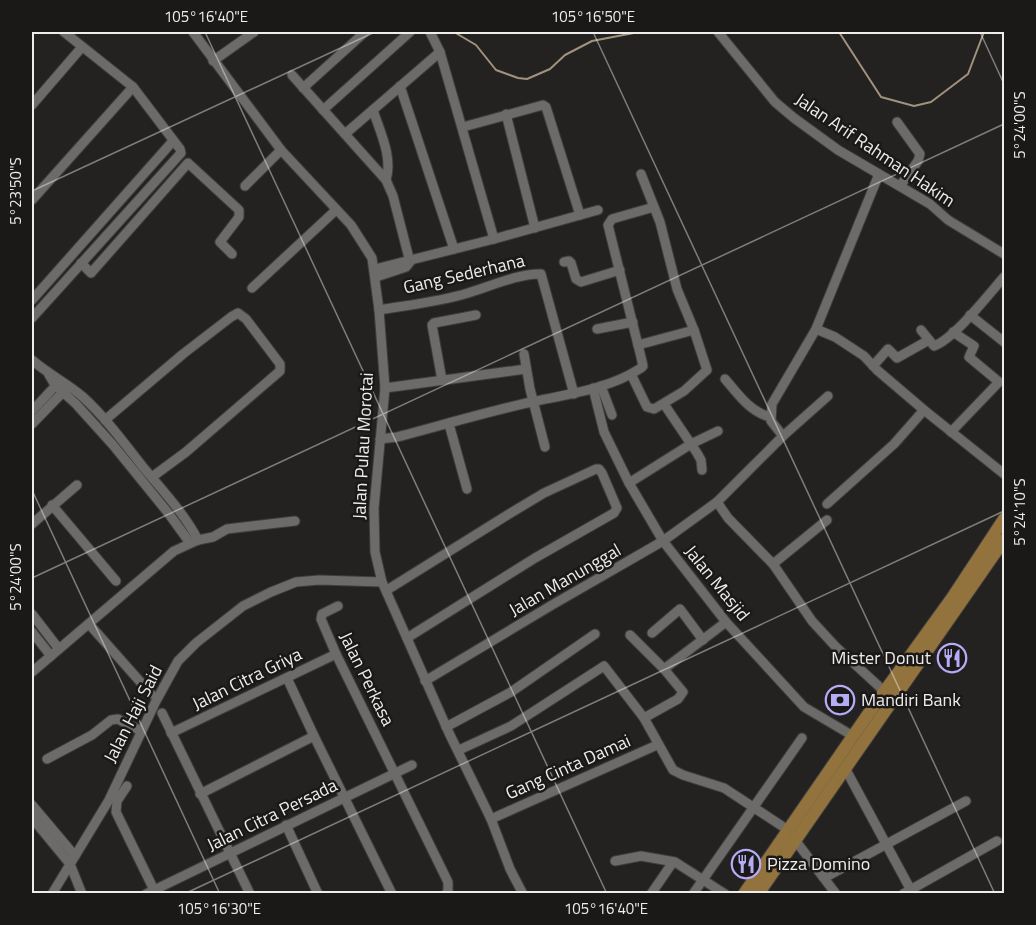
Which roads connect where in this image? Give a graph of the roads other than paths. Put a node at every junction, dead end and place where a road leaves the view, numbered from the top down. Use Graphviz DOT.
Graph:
graph roads {
  1 [pos="193,32"];
  2 [pos="254,32"];
  3 [pos="365,32"];
  4 [pos="410,32"];
  5 [pos="430,32"];
  6 [pos="718,32"];
  7 [pos="67,33"];
  8 [pos="82,47"];
  9 [pos="440,52"];
  10 [pos="213,61"];
  11 [pos="292,75"];
  12 [pos="133,87"];
  13 [pos="400,87"];
  14 [pos="303,88"];
  15 [pos="32,105"];
  16 [pos="323,110"];
  17 [pos="373,110"];
  18 [pos="506,114"];
  19 [pos="897,122"];
  20 [pos="463,127"];
  21 [pos="345,134"];
  22 [pos="173,141"];
  23 [pos="281,150"];
  24 [pos="181,153"];
  25 [pos="188,163"];
  26 [pos="641,174"];
  27 [pos="879,174"];
  28 [pos="386,180"];
  29 [pos="245,186"];
  30 [pos="900,186"];
  31 [pos="32,200"];
  32 [pos="654,207"];
  33 [pos="336,210"];
  34 [pos="598,210"];
  35 [pos="580,215"];
  36 [pos="535,228"];
  37 [pos="494,240"];
  38 [pos="454,249"];
  39 [pos="231,254"];
  40 [pos="1005,254"];
  41 [pos="410,262"];
  42 [pos="564,262"];
  43 [pos="81,263"];
  44 [pos="620,270"];
  45 [pos="376,273"];
  46 [pos="1005,277"];
  47 [pos="252,288"];
  48 [pos="32,300"];
  49 [pos="380,310"];
  50 [pos="476,315"];
  51 [pos="970,315"];
  52 [pos="32,318"];
  53 [pos="633,322"];
  54 [pos="597,329"];
  55 [pos="816,329"];
  56 [pos="694,330"];
  57 [pos="921,330"];
  58 [pos="953,332"];
  59 [pos="929,340"];
  60 [pos="1005,342"];
  61 [pos="638,345"];
  62 [pos="524,354"];
  63 [pos="32,360"];
  64 [pos="873,366"];
  65 [pos="526,369"];
  66 [pos="631,374"];
  67 [pos="725,379"];
  68 [pos="442,380"];
  69 [pos="62,386"];
  70 [pos="597,387"];
  71 [pos="385,388"];
  72 [pos="574,394"];
  73 [pos="828,396"];
  74 [pos="534,401"];
  75 [pos="664,404"];
  76 [pos="32,411"];
  77 [pos="924,411"];
  78 [pos="612,416"];
  79 [pos="770,417"];
  80 [pos="105,420"];
  81 [pos="32,424"];
  82 [pos="449,424"];
  83 [pos="718,431"];
  84 [pos="951,432"];
  85 [pos="783,436"];
  86 [pos="380,440"];
  87 [pos="692,444"];
  88 [pos="545,447"];
  89 [pos="702,470"];
  90 [pos="1005,474"];
  91 [pos="152,477"];
  92 [pos="629,483"];
  93 [pos="77,485"];
  94 [pos="467,489"];
  95 [pos="717,502"];
  96 [pos="827,504"];
  97 [pos="52,505"];
  98 [pos="1005,519"];
  99 [pos="827,520"];
  100 [pos="295,521"];
  101 [pos="32,524"];
  102 [pos="1005,540"];
  103 [pos="194,541"];
  104 [pos="663,542"];
  105 [pos="773,564"];
  106 [pos="116,581"];
  107 [pos="384,586"];
  108 [pos="338,606"];
  109 [pos="32,614"];
  110 [pos="726,622"];
  111 [pos="89,624"];
  112 [pos="938,627"];
  113 [pos="32,632"];
  114 [pos="652,633"];
  115 [pos="595,634"];
  116 [pos="630,635"];
  117 [pos="407,638"];
  118 [pos="930,639"];
  119 [pos="703,640"];
  120 [pos="59,649"];
  121 [pos="336,654"];
  122 [pos="51,656"];
  123 [pos="664,669"];
  124 [pos="32,672"];
  125 [pos="288,678"];
  126 [pos="425,681"];
  127 [pos="884,691"];
  128 [pos="151,694"];
  129 [pos="162,713"];
  130 [pos="644,718"];
  131 [pos="446,727"];
  132 [pos="141,731"];
  133 [pos="171,733"];
  134 [pos="314,736"];
  135 [pos="853,736"];
  136 [pos="802,738"];
  137 [pos="657,745"];
  138 [pos="459,750"];
  139 [pos="47,759"];
  140 [pos="412,765"];
  141 [pos="845,768"];
  142 [pos="395,773"];
  143 [pos="127,786"];
  144 [pos="200,794"];
  145 [pos="345,797"];
  146 [pos="966,801"];
  147 [pos="32,805"];
  148 [pos="753,806"];
  149 [pos="32,818"];
  150 [pos="491,819"];
  151 [pos="286,825"];
  152 [pos="792,835"];
  153 [pos="997,841"];
  154 [pos="886,843"];
  155 [pos="230,853"];
  156 [pos="615,861"];
  157 [pos="673,862"];
  158 [pos="70,863"];
  159 [pos="824,878"];
  160 [pos="702,880"];
  161 [pos="152,892"];
  162 [pos="909,892"];
  163 [pos="52,894"];
  164 [pos="82,894"];
  165 [pos="250,894"];
  166 [pos="318,894"];
  167 [pos="392,894"];
  168 [pos="446,894"];
  169 [pos="523,894"];
  170 [pos="651,894"];
  171 [pos="693,894"];
  172 [pos="724,894"];
  173 [pos="744,894"];
  174 [pos="758,894"];
  175 [pos="836,894"];
  1 -- 10 [label="street, Jalan Pulau Morotai"];
  2 -- 10 [label="street"];
  3 -- 14 [label="street"];
  4 -- 16 [label="street"];
  5 -- 9 [label="street"];
  6 -- 27 [label="street, Jalan Arif Rahman Hakim"];
  7 -- 8 [label="street"];
  8 -- 12 [label="street"];
  8 -- 15 [label="street"];
  9 -- 13 [label="street"];
  9 -- 20 [label="street"];
  10 -- 23 [label="street, Jalan Pulau Morotai"];
  11 -- 14 [label="street"];
  12 -- 22 [label="street"];
  12 -- 31 [label="street"];
  13 -- 17 [label="street"];
  13 -- 38 [label="street"];
  14 -- 16 [label="street"];
  16 -- 21 [label="street"];
  17 -- 21 [label="street"];
  17 -- 28 [label="street"];
  18 -- 20 [label="street"];
  18 -- 35 [label="street"];
  18 -- 36 [label="street"];
  19 -- 30 [label="street"];
  20 -- 37 [label="street"];
  21 -- 28 [label="street"];
  22 -- 24 [label="street"];
  22 -- 48 [label="street"];
  23 -- 29 [label="street"];
  23 -- 33 [label="street, Jalan Pulau Morotai"];
  24 -- 25 [label="street"];
  24 -- 43 [label="street"];
  25 -- 39 [label="street"];
  25 -- 43 [label="street"];
  26 -- 32 [label="street"];
  27 -- 30 [label="street, Jalan Arif Rahman Hakim"];
  27 -- 55 [label="street"];
  28 -- 41 [label="street"];
  30 -- 40 [label="street, Jalan Arif Rahman Hakim"];
  32 -- 44 [label="street"];
  32 -- 56 [label="street"];
  33 -- 45 [label="street, Jalan Pulau Morotai"];
  33 -- 47 [label="street"];
  34 -- 35 [label="street"];
  35 -- 36 [label="street"];
  36 -- 37 [label="street"];
  37 -- 38 [label="street"];
  38 -- 41 [label="street"];
  41 -- 45 [label="street"];
  42 -- 44 [label="street"];
  43 -- 52 [label="street"];
  44 -- 53 [label="street"];
  45 -- 49 [label="street, Jalan Pulau Morotai"];
  46 -- 51 [label="street"];
  49 -- 71 [label="street, Jalan Pulau Morotai"];
  49 -- 72 [label="street, Gang Sederhana"];
  50 -- 68 [label="street"];
  51 -- 58 [label="street"];
  51 -- 60 [label="street"];
  53 -- 54 [label="street"];
  53 -- 61 [label="street"];
  55 -- 64 [label="street"];
  55 -- 79 [label="street"];
  56 -- 61 [label="street"];
  56 -- 75 [label="street"];
  57 -- 59 [label="street"];
  58 -- 59 [label="street"];
  58 -- 84 [label="street"];
  59 -- 64 [label="street"];
  61 -- 66 [label="street"];
  62 -- 65 [label="street"];
  63 -- 69 [label="street"];
  64 -- 77 [label="street"];
  65 -- 68 [label="street"];
  65 -- 74 [label="street"];
  66 -- 70 [label="street"];
  66 -- 75 [label="street"];
  67 -- 79 [label="street"];
  68 -- 71 [label="street"];
  69 -- 76 [label="street"];
  69 -- 80 [label="street"];
  69 -- 81 [label="street"];
  69 -- 103 [label="street"];
  70 -- 72 [label="street"];
  70 -- 78 [label="street"];
  70 -- 92 [label="street, Jalan Masjid"];
  71 -- 86 [label="street, Jalan Pulau Morotai"];
  72 -- 74 [label="street"];
  73 -- 85 [label="street, Jalan Manunggal"];
  74 -- 82 [label="street"];
  74 -- 88 [label="street"];
  75 -- 87 [label="street"];
  77 -- 84 [label="street"];
  77 -- 96 [label="street"];
  79 -- 85 [label="street"];
  80 -- 91 [label="street"];
  80 -- 91 [label="street"];
  82 -- 86 [label="street"];
  82 -- 94 [label="street"];
  83 -- 87 [label="street"];
  84 -- 90 [label="street"];
  85 -- 95 [label="street, Jalan Manunggal"];
  86 -- 107 [label="street, Jalan Pulau Morotai"];
  87 -- 89 [label="street"];
  87 -- 92 [label="street"];
  91 -- 103 [label="street"];
  92 -- 104 [label="street, Jalan Masjid"];
  93 -- 97 [label="street"];
  95 -- 104 [label="street, Jalan Manunggal"];
  95 -- 105 [label="street"];
  97 -- 101 [label="street"];
  97 -- 106 [label="street"];
  98 -- 112 [label="main road"];
  99 -- 105 [label="street"];
  100 -- 103 [label="street"];
  102 -- 112 [label="main road"];
  103 -- 111 [label="street"];
  104 -- 110 [label="street, Jalan Masjid"];
  104 -- 126 [label="street, Jalan Manunggal"];
  105 -- 127 [label="street"];
  107 -- 117 [label="street, Jalan Pulau Morotai"];
  107 -- 117 [label="street"];
  107 -- 132 [label="street, Jalan Haji Said"];
  108 -- 121 [label="street, Jalan Perkasa"];
  109 -- 120 [label="street"];
  110 -- 119 [label="street"];
  110 -- 135 [label="street, Jalan Masjid"];
  111 -- 120 [label="street"];
  111 -- 128 [label="street"];
  112 -- 118 [label="main road"];
  113 -- 122 [label="street"];
  114 -- 119 [label="street"];
  115 -- 131 [label="street"];
  116 -- 123 [label="street"];
  117 -- 126 [label="street, Jalan Pulau Morotai"];
  118 -- 127 [label="main road"];
  118 -- 141 [label="main road"];
  119 -- 123 [label="street"];
  120 -- 122 [label="street"];
  121 -- 125 [label="street, Jalan Citra Griya"];
  121 -- 142 [label="street, Jalan Perkasa"];
  122 -- 124 [label="street"];
  123 -- 130 [label="street"];
  125 -- 133 [label="street, Jalan Citra Griya"];
  125 -- 134 [label="street"];
  126 -- 131 [label="street, Jalan Pulau Morotai"];
  127 -- 135 [label="main road"];
  129 -- 133 [label="street"];
  130 -- 137 [label="street"];
  130 -- 138 [label="street"];
  131 -- 138 [label="street, Jalan Pulau Morotai"];
  132 -- 139 [label="street"];
  132 -- 158 [label="street, Jalan Haji Said"];
  133 -- 144 [label="street"];
  134 -- 144 [label="street"];
  134 -- 145 [label="street"];
  135 -- 152 [label="main road"];
  136 -- 148 [label="street"];
  137 -- 148 [label="street"];
  137 -- 150 [label="street, Gang Cinta Damai"];
  138 -- 150 [label="street, Jalan Pulau Morotai"];
  140 -- 142 [label="street, Jalan Citra Persada"];
  141 -- 152 [label="main road"];
  141 -- 154 [label="street"];
  142 -- 145 [label="street, Jalan Citra Persada"];
  142 -- 168 [label="street, Jalan Perkasa"];
  143 -- 161 [label="street"];
  144 -- 155 [label="street"];
  145 -- 151 [label="street, Jalan Citra Persada"];
  145 -- 167 [label="street"];
  146 -- 154 [label="street"];
  147 -- 158 [label="street"];
  148 -- 152 [label="street"];
  148 -- 160 [label="street"];
  149 -- 158 [label="street"];
  150 -- 169 [label="street, Jalan Pulau Morotai"];
  151 -- 155 [label="street, Jalan Citra Persada"];
  151 -- 166 [label="street"];
  152 -- 159 [label="street"];
  152 -- 173 [label="main road"];
  152 -- 174 [label="main road"];
  153 -- 162 [label="street"];
  154 -- 159 [label="street"];
  154 -- 162 [label="street"];
  155 -- 161 [label="street, Jalan Citra Persada"];
  155 -- 165 [label="street"];
  156 -- 157 [label="street"];
  157 -- 160 [label="street"];
  157 -- 170 [label="street"];
  158 -- 163 [label="street, Jalan Haji Said"];
  158 -- 164 [label="street"];
  159 -- 175 [label="street"];
  160 -- 171 [label="street"];
  160 -- 172 [label="street"];
}
